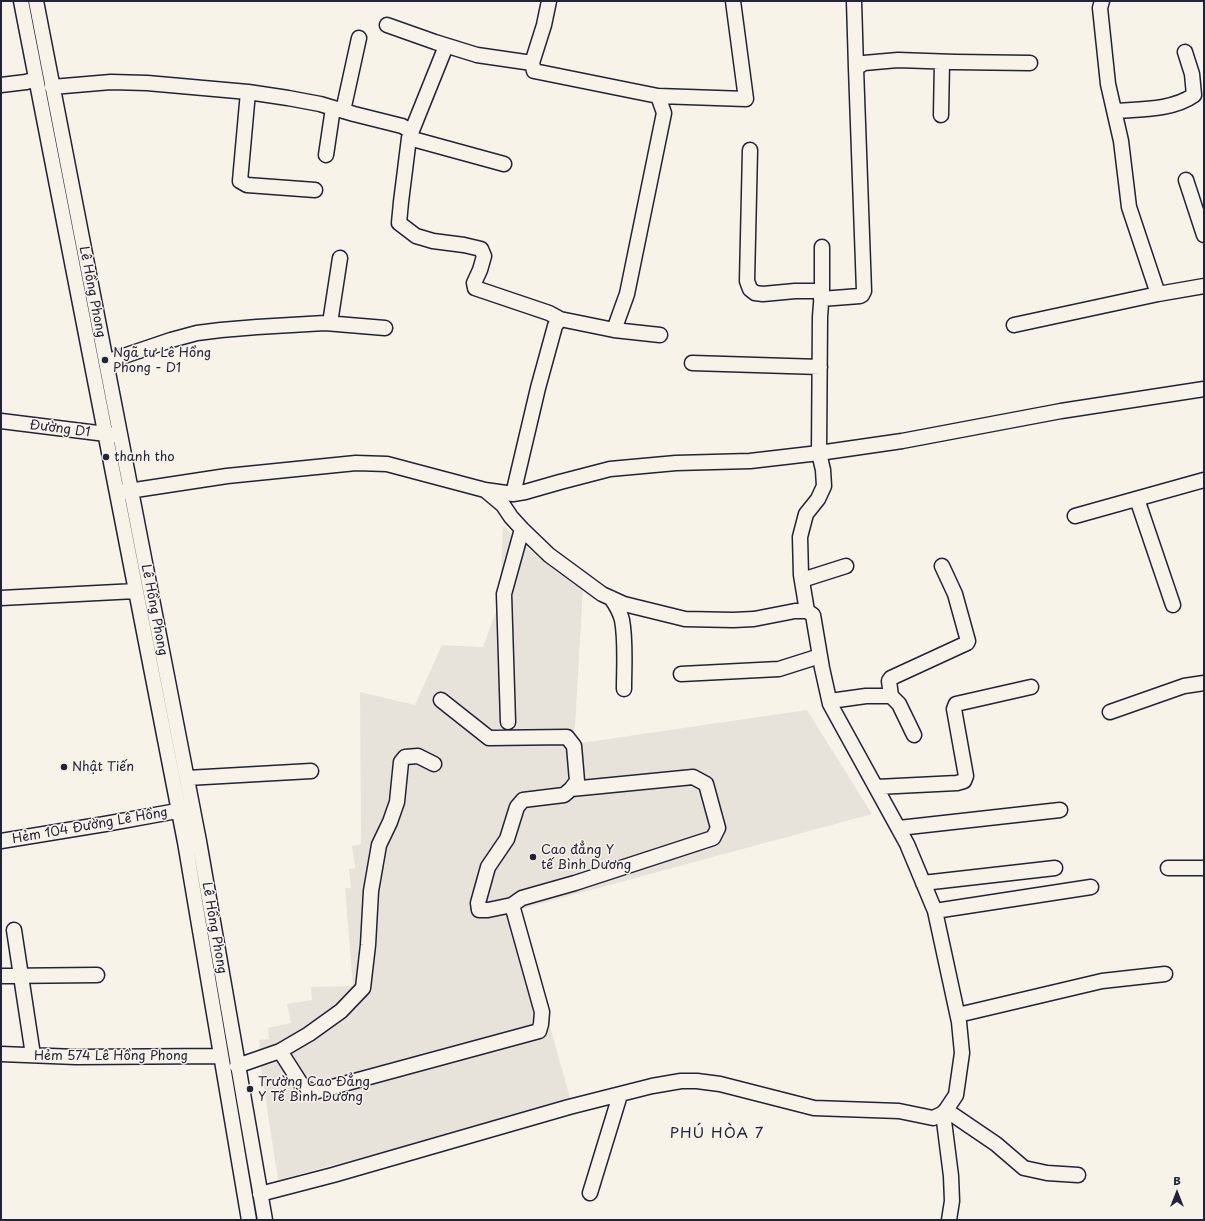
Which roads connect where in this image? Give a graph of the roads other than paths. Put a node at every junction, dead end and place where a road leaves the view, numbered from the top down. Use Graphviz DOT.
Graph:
graph roads {
  1 [pos="21,1"];
  2 [pos="36,1"];
  3 [pos="549,1"];
  4 [pos="733,1"];
  5 [pos="854,1"];
  6 [pos="1102,1"];
  7 [pos="387,26"];
  8 [pos="359,38"];
  9 [pos="446,46"];
  10 [pos="1185,52"];
  11 [pos="942,62"];
  12 [pos="532,63"];
  13 [pos="1030,63"];
  14 [pos="856,68"];
  15 [pos="36,79"];
  16 [pos="1,85"];
  17 [pos="52,87"];
  18 [pos="248,92"];
  19 [pos="658,96"];
  20 [pos="338,110"];
  21 [pos="1115,111"];
  22 [pos="941,115"];
  23 [pos="410,134"];
  24 [pos="750,150"];
  25 [pos="326,155"];
  26 [pos="504,164"];
  27 [pos="1186,180"];
  28 [pos="315,190"];
  29 [pos="1199,208"];
  30 [pos="1204,235"];
  31 [pos="822,247"];
  32 [pos="340,258"];
  33 [pos="1204,286"];
  34 [pos="1158,294"];
  35 [pos="822,295"];
  36 [pos="560,320"];
  37 [pos="330,323"];
  38 [pos="1014,325"];
  39 [pos="385,328"];
  40 [pos="614,330"];
  41 [pos="660,335"];
  42 [pos="106,362"];
  43 [pos="692,363"];
  44 [pos="820,367"];
  45 [pos="1204,389"];
  46 [pos="1,421"];
  47 [pos="106,434"];
  48 [pos="120,435"];
  49 [pos="820,453"];
  50 [pos="1204,480"];
  51 [pos="486,490"];
  52 [pos="124,491"];
  53 [pos="513,494"];
  54 [pos="1136,498"];
  55 [pos="1075,516"];
  56 [pos="522,529"];
  57 [pos="846,566"];
  58 [pos="942,566"];
  59 [pos="802,580"];
  60 [pos="136,591"];
  61 [pos="1,598"];
  62 [pos="611,598"];
  63 [pos="1173,605"];
  64 [pos="807,612"];
  65 [pos="820,656"];
  66 [pos="681,674"];
  67 [pos="1204,683"];
  68 [pos="1031,687"];
  69 [pos="624,689"];
  70 [pos="891,696"];
  71 [pos="441,700"];
  72 [pos="830,701"];
  73 [pos="1110,712"];
  74 [pos="508,722"];
  75 [pos="914,736"];
  76 [pos="434,764"];
  77 [pos="311,771"];
  78 [pos="187,778"];
  79 [pos="876,787"];
  80 [pos="571,789"];
  81 [pos="186,809"];
  82 [pos="1060,810"];
  83 [pos="899,828"];
  84 [pos="1,841"];
  85 [pos="1055,868"];
  86 [pos="1168,868"];
  87 [pos="1204,868"];
  88 [pos="923,883"];
  89 [pos="1091,887"];
  90 [pos="512,905"];
  91 [pos="935,911"];
  92 [pos="14,930"];
  93 [pos="1165,974"];
  94 [pos="1,976"];
  95 [pos="97,976"];
  96 [pos="21,977"];
  97 [pos="958,1015"];
  98 [pos="280,1051"];
  99 [pos="1,1054"];
  100 [pos="33,1056"];
  101 [pos="221,1056"];
  102 [pos="237,1066"];
  103 [pos="620,1095"];
  104 [pos="944,1112"];
  105 [pos="1078,1175"];
  106 [pos="590,1193"];
  107 [pos="260,1194"];
  108 [pos="249,1220"];
  109 [pos="265,1220"];
  110 [pos="949,1220"];
  1 -- 15 [label="street, Lê Hồng Phong"];
  2 -- 17 [label="street, Lê Hồng Phong"];
  3 -- 12 [label="street"];
  4 -- 19 [label="street"];
  5 -- 14 [label="street"];
  6 -- 21 [label="street"];
  7 -- 9 [label="street"];
  8 -- 20 [label="street"];
  9 -- 12 [label="street"];
  9 -- 23 [label="street"];
  10 -- 21 [label="street"];
  11 -- 13 [label="street"];
  11 -- 14 [label="street"];
  11 -- 22 [label="street"];
  12 -- 19 [label="street"];
  14 -- 35 [label="street"];
  15 -- 16 [label="street"];
  15 -- 47 [label="street, Lê Hồng Phong"];
  17 -- 18 [label="street"];
  17 -- 42 [label="street, Lê Hồng Phong"];
  18 -- 20 [label="street"];
  18 -- 28 [label="street"];
  19 -- 40 [label="street"];
  20 -- 23 [label="street"];
  20 -- 25 [label="street"];
  21 -- 34 [label="street"];
  23 -- 26 [label="street"];
  23 -- 36 [label="street"];
  24 -- 35 [label="street"];
  27 -- 29 [label="street"];
  29 -- 30 [label="street"];
  31 -- 35 [label="street"];
  32 -- 37 [label="street"];
  33 -- 34 [label="street"];
  34 -- 38 [label="street"];
  35 -- 44 [label="street"];
  36 -- 40 [label="street"];
  36 -- 53 [label="street"];
  37 -- 39 [label="street"];
  37 -- 42 [label="street"];
  40 -- 41 [label="street"];
  42 -- 48 [label="street, Lê Hồng Phong"];
  43 -- 44 [label="street"];
  44 -- 49 [label="street"];
  45 -- 49 [label="street"];
  46 -- 47 [label="street, Đường D1"];
  47 -- 48 [label="street, Đường D1"];
  47 -- 52 [label="street, Lê Hồng Phong"];
  48 -- 52 [label="street, Lê Hồng Phong"];
  49 -- 53 [label="street"];
  49 -- 59 [label="street"];
  50 -- 54 [label="street"];
  51 -- 52 [label="street"];
  51 -- 53 [label="street"];
  51 -- 56 [label="street"];
  52 -- 60 [label="street, Lê Hồng Phong"];
  52 -- 78 [label="street, Lê Hồng Phong"];
  54 -- 55 [label="street"];
  54 -- 63 [label="street"];
  56 -- 62 [label="street"];
  56 -- 74 [label="street"];
  57 -- 59 [label="street"];
  58 -- 70 [label="street"];
  59 -- 64 [label="street"];
  60 -- 61 [label="street"];
  60 -- 81 [label="street, Lê Hồng Phong"];
  62 -- 64 [label="street"];
  62 -- 69 [label="street"];
  64 -- 65 [label="street"];
  65 -- 66 [label="street"];
  65 -- 72 [label="street"];
  67 -- 73 [label="street"];
  68 -- 79 [label="street"];
  70 -- 72 [label="street"];
  70 -- 75 [label="street"];
  71 -- 80 [label="street"];
  72 -- 79 [label="street"];
  76 -- 98 [label="street"];
  77 -- 78 [label="street"];
  78 -- 81 [label="street, Lê Hồng Phong"];
  79 -- 83 [label="street"];
  80 -- 90 [label="street"];
  80 -- 90 [label="street"];
  81 -- 84 [label="street, Hẻm 104 Đường Lê Hồng"];
  81 -- 101 [label="street, Lê Hồng Phong"];
  81 -- 102 [label="street, Lê Hồng Phong"];
  82 -- 83 [label="street"];
  83 -- 88 [label="street"];
  85 -- 88 [label="street"];
  86 -- 87 [label="street"];
  88 -- 91 [label="street"];
  89 -- 91 [label="street"];
  90 -- 98 [label="street"];
  91 -- 97 [label="street"];
  92 -- 96 [label="street"];
  93 -- 97 [label="street"];
  94 -- 96 [label="street"];
  95 -- 96 [label="street"];
  96 -- 100 [label="street"];
  97 -- 104 [label="street"];
  98 -- 102 [label="street"];
  99 -- 100 [label="street, Hẻm 574 Lê Hồng Phong"];
  100 -- 101 [label="street, Hẻm 574 Lê Hồng Phong"];
  101 -- 108 [label="street, Lê Hồng Phong"];
  102 -- 107 [label="street, Lê Hồng Phong"];
  103 -- 104 [label="street"];
  103 -- 106 [label="street"];
  103 -- 107 [label="street"];
  104 -- 105 [label="street"];
  104 -- 110 [label="street"];
  107 -- 109 [label="street, Lê Hồng Phong"];
}
